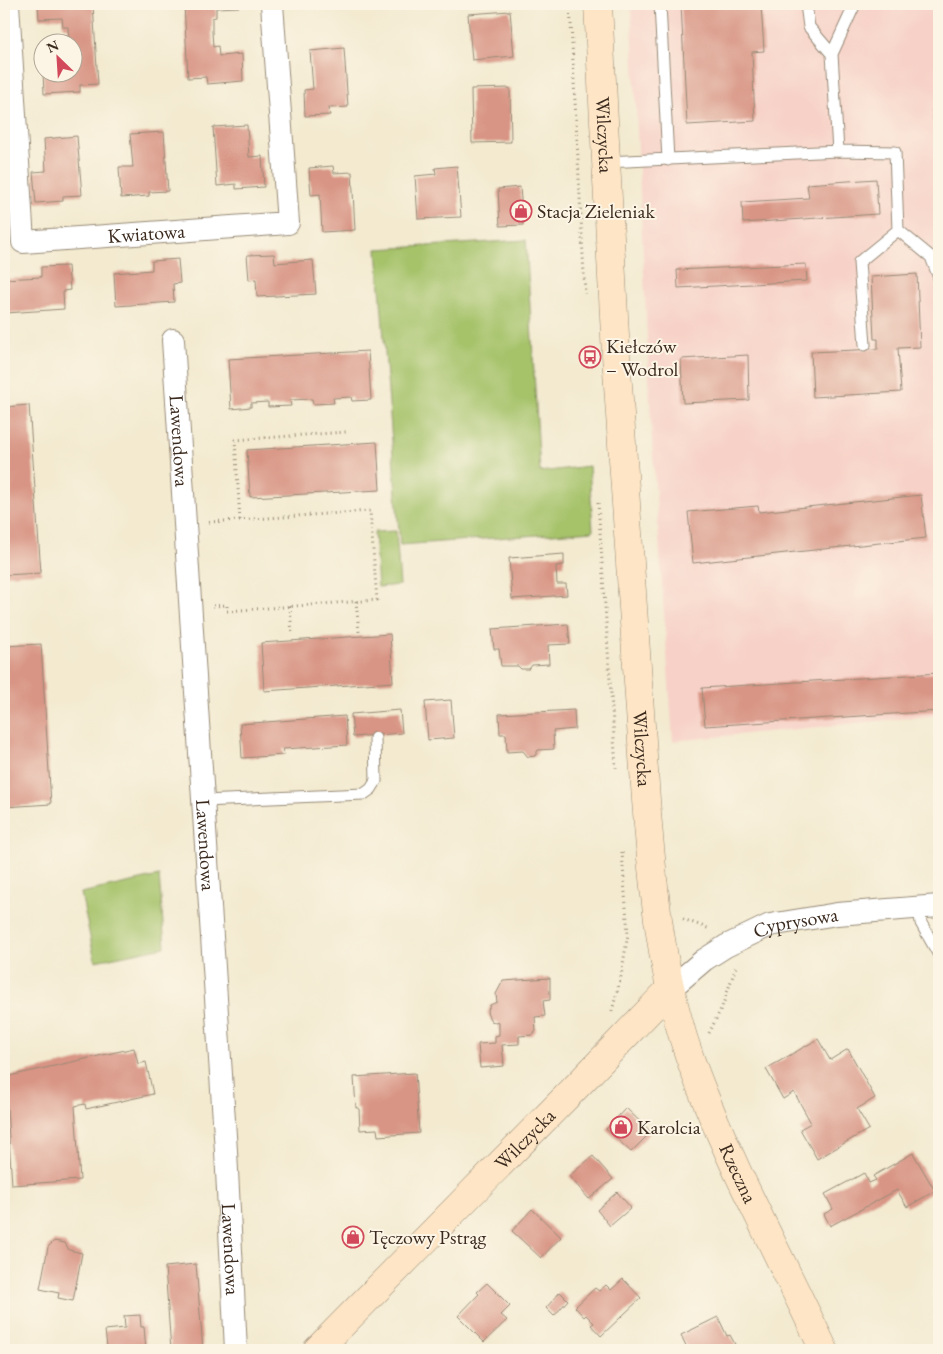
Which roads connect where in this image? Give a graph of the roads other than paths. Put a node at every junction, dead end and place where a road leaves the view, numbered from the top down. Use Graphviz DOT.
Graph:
graph roads {
  1 [pos="8,4"];
  2 [pos="272,4"];
  3 [pos="598,4"];
  4 [pos="660,4"];
  5 [pos="806,4"];
  6 [pos="855,4"];
  7 [pos="832,54"];
  8 [pos="838,151"];
  9 [pos="668,160"];
  10 [pos="606,162"];
  11 [pos="898,230"];
  12 [pos="939,278"];
  13 [pos="173,340"];
  14 [pos="865,345"];
  15 [pos="375,738"];
  16 [pos="203,801"];
  17 [pos="929,907"];
  18 [pos="939,955"];
  19 [pos="670,989"];
  20 [pos="236,1350"];
  21 [pos="317,1350"];
  22 [pos="824,1350"];
  1 -- 2 [label="street, Kwiatowa"];
  3 -- 10 [label="street, Wilczycka"];
  4 -- 9 [label="lane"];
  5 -- 7 [label="lane"];
  6 -- 7 [label="lane"];
  7 -- 8 [label="lane"];
  8 -- 9 [label="lane"];
  8 -- 11 [label="lane"];
  9 -- 10 [label="lane"];
  10 -- 19 [label="street, Wilczycka"];
  11 -- 12 [label="lane"];
  11 -- 14 [label="lane"];
  13 -- 16 [label="street, Lawendowa"];
  15 -- 16 [label="lane"];
  16 -- 20 [label="street, Lawendowa"];
  17 -- 18 [label="lane"];
  17 -- 19 [label="street, Cyprysowa"];
  19 -- 21 [label="street, Wilczycka"];
  19 -- 22 [label="street, Rzeczna"];
}
